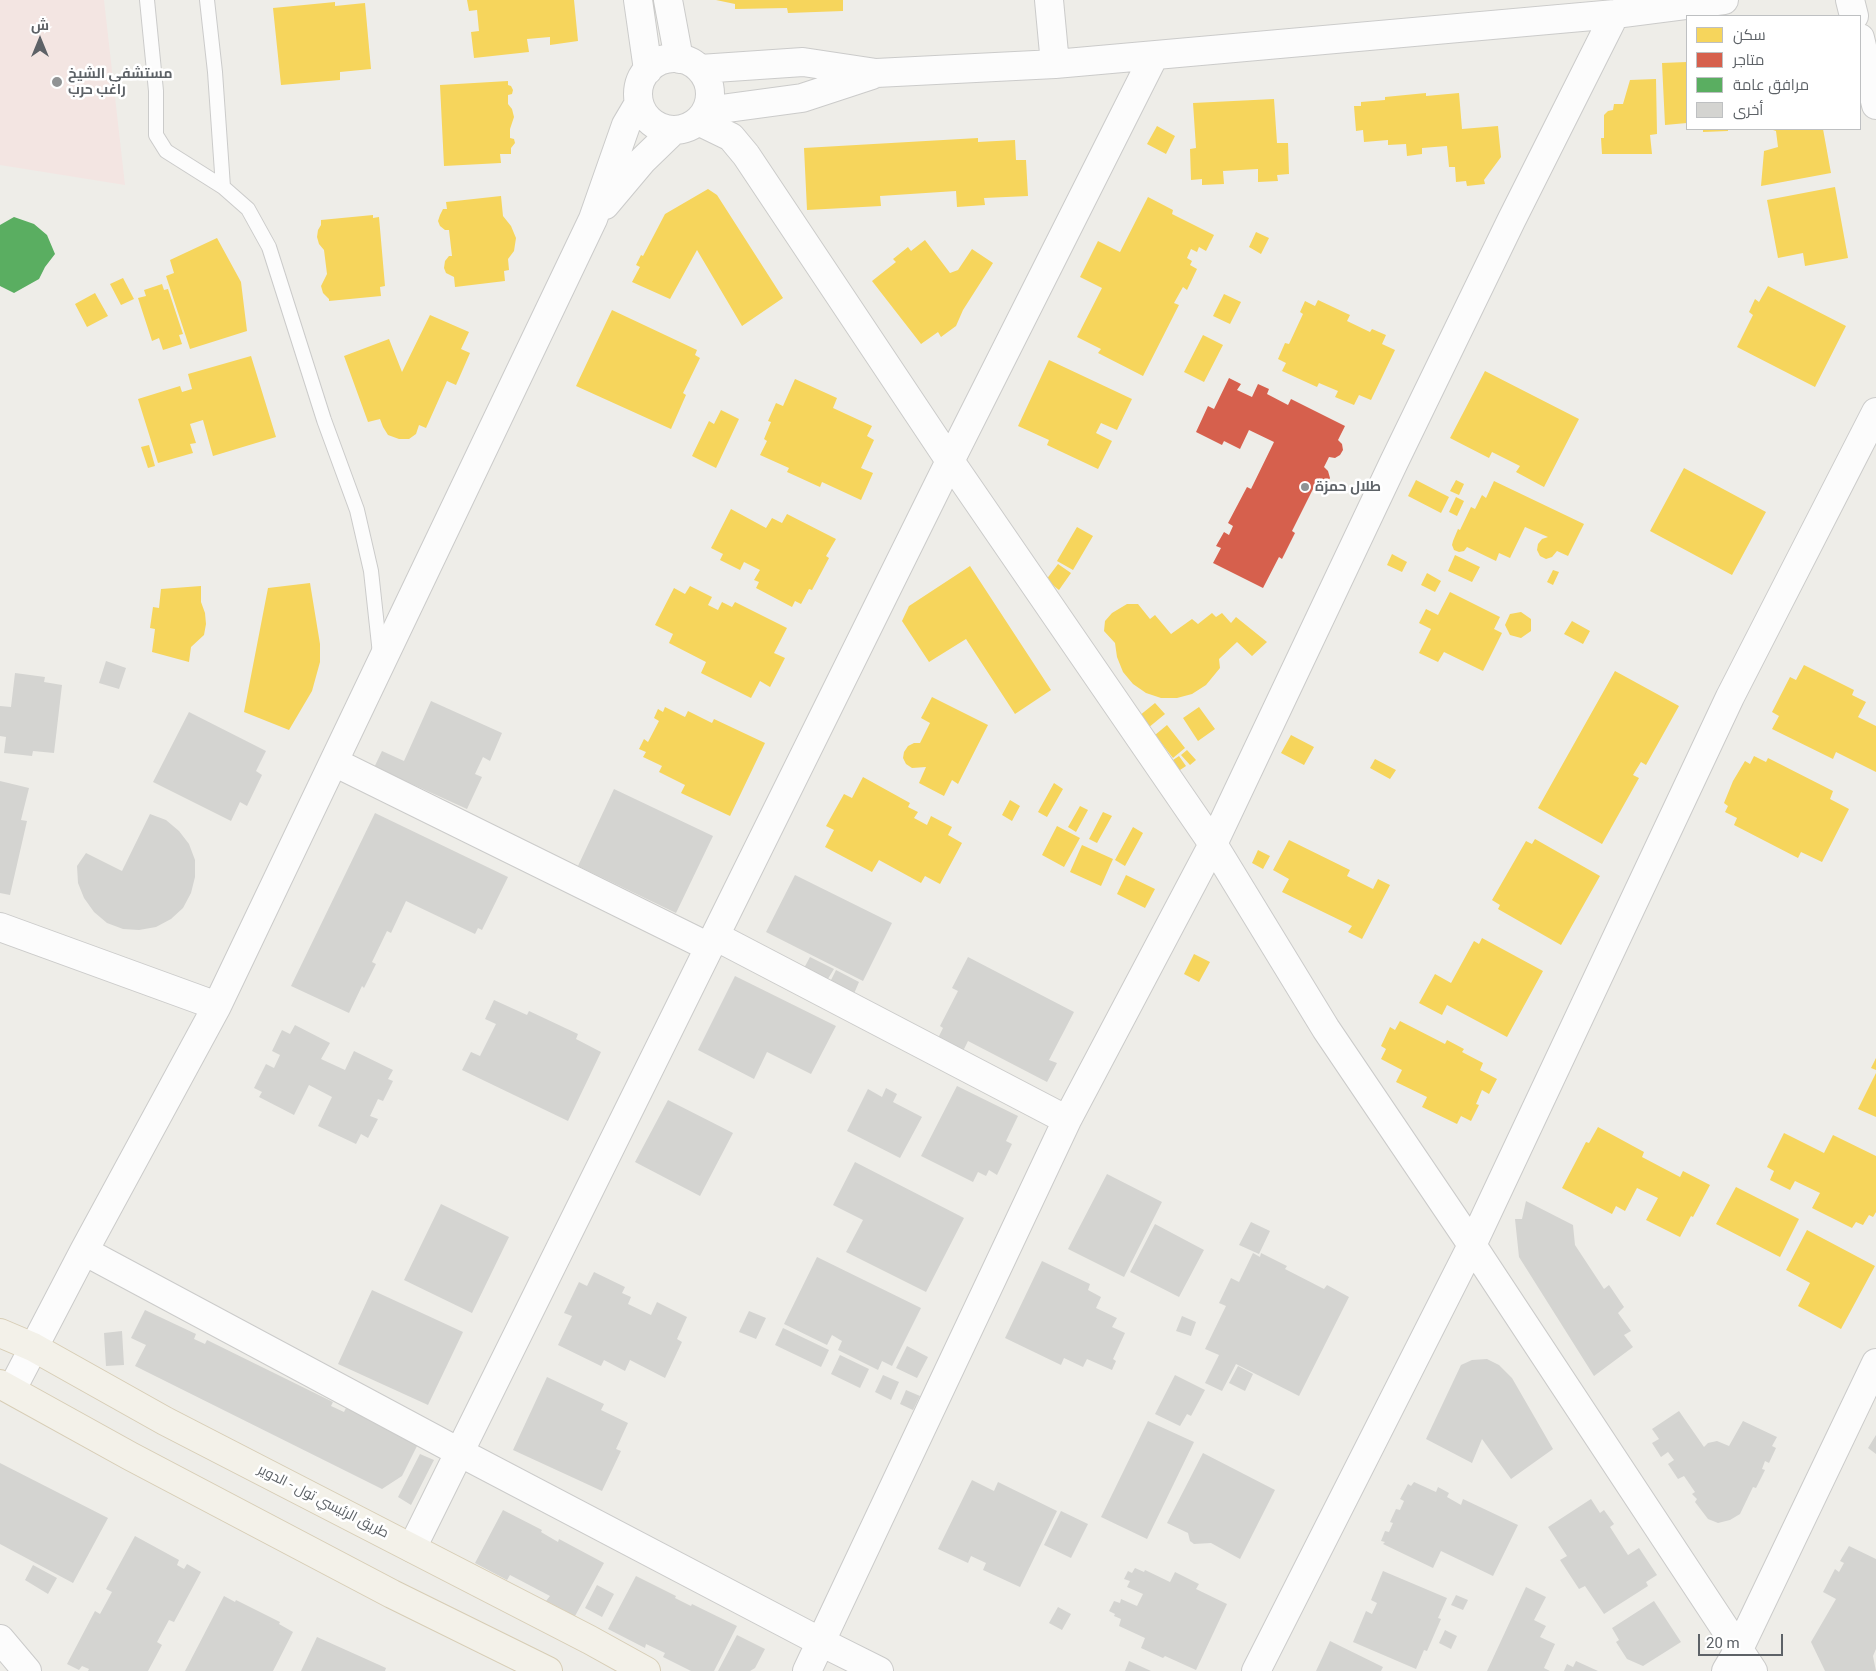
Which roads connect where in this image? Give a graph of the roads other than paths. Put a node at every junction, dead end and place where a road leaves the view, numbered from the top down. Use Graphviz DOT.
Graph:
graph roads {
  1 [pos="147,0"];
  2 [pos="207,0"];
  3 [pos="638,0"];
  4 [pos="668,0"];
  5 [pos="1049,0"];
  6 [pos="1724,0"];
  7 [pos="1850,0"];
  8 [pos="1615,14"];
  9 [pos="1854,15"];
  10 [pos="1861,42"];
  11 [pos="1154,56"];
  12 [pos="689,64"];
  13 [pos="1055,64"];
  14 [pos="648,70"];
  15 [pos="876,73"];
  16 [pos="639,103"];
  17 [pos="1876,106"];
  18 [pos="692,121"];
  19 [pos="223,187"];
  20 [pos="593,219"];
  21 [pos="1876,412"];
  22 [pos="950,461"];
  23 [pos="381,665"];
  24 [pos="334,762"];
  25 [pos="1213,844"];
  26 [pos="0,927"];
  27 [pos="712,942"];
  28 [pos="217,1006"];
  29 [pos="1067,1120"];
  30 [pos="1472,1245"];
  31 [pos="84,1250"];
  32 [pos="0,1333"];
  33 [pos="33,1347"];
  34 [pos="1876,1363"];
  35 [pos="6,1387"];
  36 [pos="459,1452"];
  37 [pos="412,1548"];
  38 [pos="0,1638"];
  39 [pos="821,1642"];
  40 [pos="1739,1664"];
  41 [pos="27,1671"];
  42 [pos="548,1671"];
  43 [pos="646,1671"];
  44 [pos="807,1671"];
  45 [pos="879,1671"];
  46 [pos="1256,1671"];
  1 -- 19 [label="lane"];
  2 -- 19 [label="lane"];
  3 -- 14 [label="street"];
  4 -- 12 [label="street"];
  5 -- 13 [label="street"];
  6 -- 8 [label="street"];
  7 -- 9 [label="street"];
  8 -- 11 [label="street"];
  8 -- 25 [label="street"];
  10 -- 17 [label="street"];
  11 -- 13 [label="street"];
  11 -- 22 [label="street"];
  12 -- 14 [label="street"];
  12 -- 15 [label="street"];
  12 -- 18 [label="street"];
  13 -- 15 [label="street"];
  14 -- 16 [label="street"];
  15 -- 18 [label="street"];
  16 -- 18 [label="street"];
  16 -- 20 [label="street"];
  18 -- 20 [label="street"];
  18 -- 22 [label="street"];
  19 -- 23 [label="lane"];
  20 -- 23 [label="street"];
  21 -- 30 [label="street"];
  22 -- 25 [label="street"];
  22 -- 27 [label="street"];
  23 -- 24 [label="street"];
  24 -- 27 [label="street"];
  24 -- 28 [label="street"];
  25 -- 29 [label="street"];
  25 -- 30 [label="street"];
  26 -- 28 [label="street"];
  27 -- 29 [label="street"];
  27 -- 36 [label="street"];
  28 -- 31 [label="street"];
  29 -- 39 [label="street"];
  30 -- 40 [label="street"];
  30 -- 46 [label="street"];
  31 -- 33 [label="street"];
  31 -- 36 [label="street"];
  32 -- 33 [label="main road, طريق الرئيسي تول - الدوير"];
  33 -- 35 [label="street"];
  33 -- 37 [label="main road, طريق الرئيسي تول - الدوير"];
  34 -- 40 [label="street"];
  35 -- 42 [label="main road"];
  36 -- 37 [label="street"];
  36 -- 39 [label="street"];
  37 -- 43 [label="main road, طريق الرئيسي تول - الدوير"];
  38 -- 41 [label="street"];
  39 -- 44 [label="street"];
  39 -- 45 [label="street"];
}
